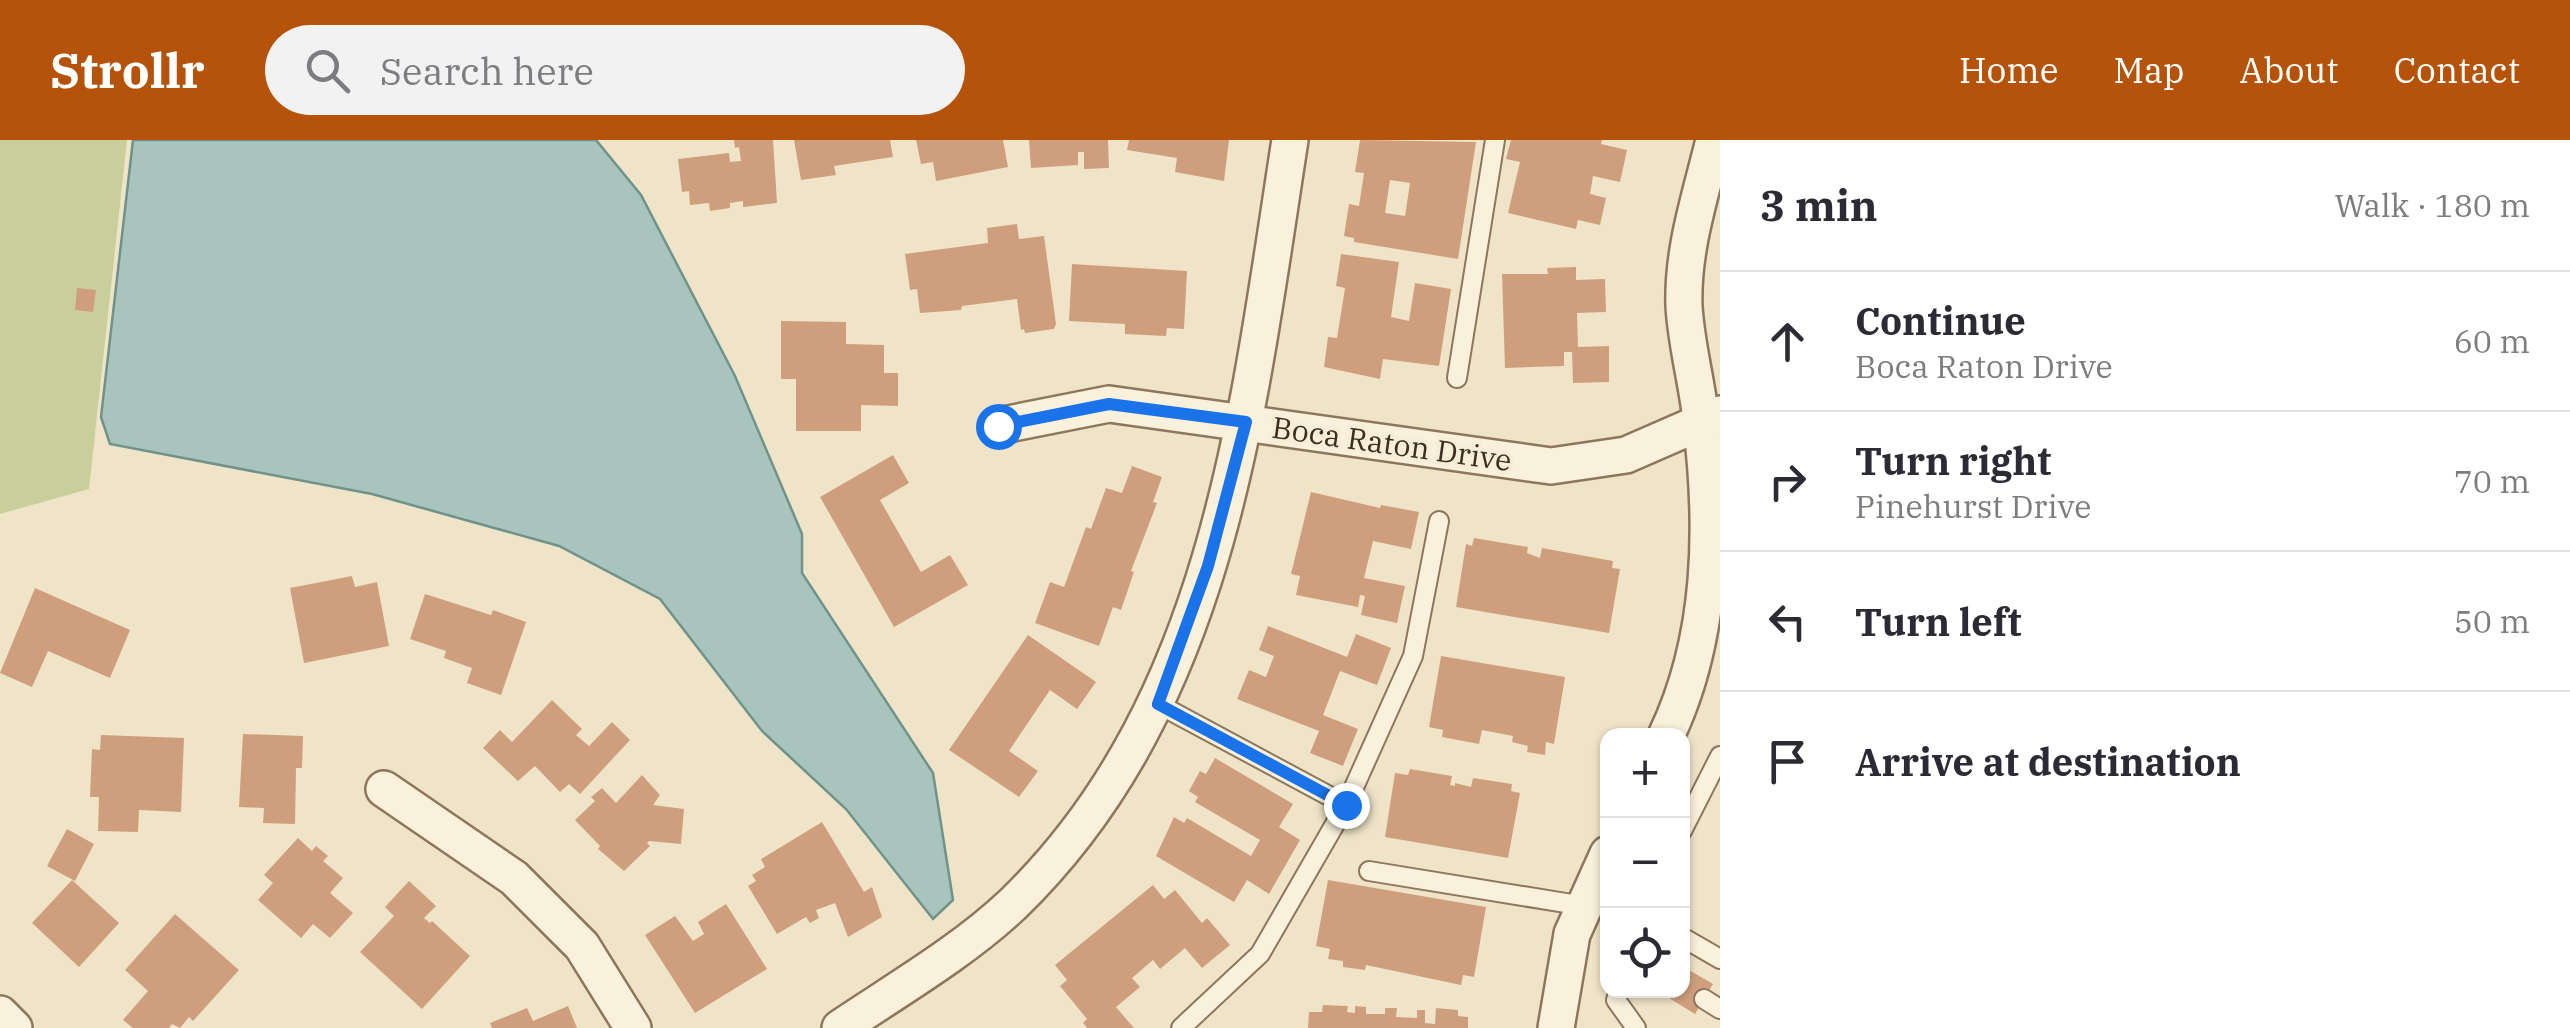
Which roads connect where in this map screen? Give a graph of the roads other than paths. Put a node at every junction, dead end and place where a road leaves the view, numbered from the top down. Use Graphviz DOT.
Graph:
graph roads {
  1 [pos="1290,140"];
  2 [pos="1495,140"];
  3 [pos="1714,140"];
  4 [pos="1456,378"];
  5 [pos="1711,418"];
  6 [pos="1246,422"];
  7 [pos="998,426"];
  8 [pos="1439,521"];
  9 [pos="1710,645"];
  10 [pos="1158,704"];
  11 [pos="1670,728"];
  12 [pos="1720,756"];
  13 [pos="384,788"];
  14 [pos="1346,805"];
  15 [pos="1689,818"];
  16 [pos="1369,870"];
  17 [pos="1598,884"];
  18 [pos="1690,941"];
  19 [pos="1720,958"];
  20 [pos="1617,998"];
  21 [pos="0,1014"];
  22 [pos="14,1028"];
  23 [pos="633,1028"];
  24 [pos="840,1028"];
  25 [pos="1181,1028"];
  26 [pos="1556,1028"];
  27 [pos="1636,1028"];
  1 -- 6 [label="street"];
  2 -- 4 [label="lane"];
  3 -- 5 [label="street"];
  5 -- 6 [label="street, Boca Raton Drive"];
  5 -- 9 [label="street"];
  6 -- 7 [label="street, Boca Raton Drive"];
  6 -- 10 [label="street"];
  8 -- 14 [label="lane"];
  9 -- 11 [label="street"];
  10 -- 14 [label="lane"];
  10 -- 24 [label="street"];
  12 -- 15 [label="lane"];
  13 -- 23 [label="street"];
  14 -- 25 [label="lane"];
  16 -- 17 [label="lane"];
  17 -- 26 [label="street"];
  18 -- 19 [label="lane"];
  20 -- 27 [label="lane"];
  21 -- 22 [label="street"];
}
